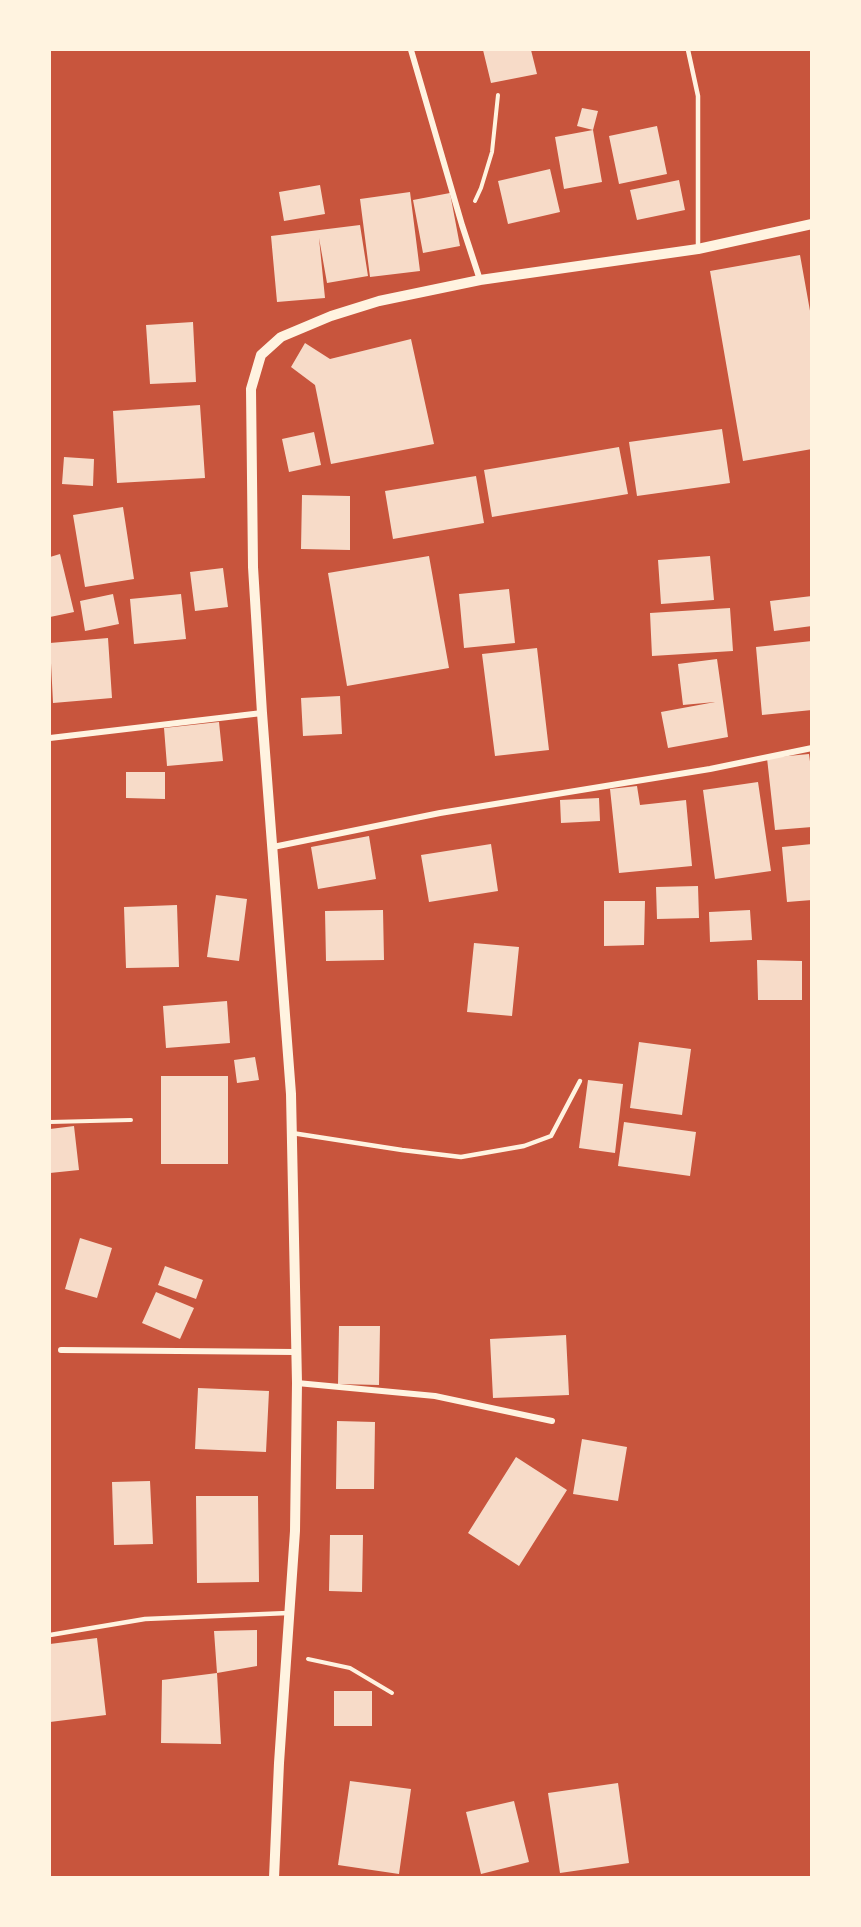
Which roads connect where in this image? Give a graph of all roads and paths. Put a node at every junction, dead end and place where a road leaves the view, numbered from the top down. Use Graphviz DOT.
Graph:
graph roads {
  1 [pos="411,50"];
  2 [pos="688,50"];
  3 [pos="498,95"];
  4 [pos="812,224"];
  5 [pos="462,225"];
  6 [pos="698,249"];
  7 [pos="480,280"];
  8 [pos="262,713"];
  9 [pos="50,738"];
  10 [pos="812,748"];
  11 [pos="273,847"];
  12 [pos="580,1081"];
  13 [pos="131,1120"];
  14 [pos="50,1122"];
  15 [pos="292,1133"];
  16 [pos="61,1350"];
  17 [pos="295,1352"];
  18 [pos="297,1383"];
  19 [pos="552,1421"];
  20 [pos="290,1613"];
  21 [pos="50,1635"];
  22 [pos="287,1654"];
  23 [pos="392,1693"];
  24 [pos="274,1878"];
  1 -- 5 [label="street"];
  2 -- 6 [label="lane"];
  3 -- 5 [label="path"];
  4 -- 6 [label="street"];
  5 -- 7 [label="street"];
  6 -- 7 [label="street"];
  7 -- 8 [label="street"];
  8 -- 9 [label="street"];
  8 -- 11 [label="street"];
  10 -- 11 [label="street"];
  11 -- 15 [label="street"];
  12 -- 15 [label="lane"];
  13 -- 14 [label="path"];
  15 -- 17 [label="street"];
  16 -- 17 [label="street"];
  17 -- 18 [label="street"];
  18 -- 19 [label="street"];
  18 -- 20 [label="street"];
  20 -- 21 [label="lane"];
  20 -- 22 [label="street"];
  22 -- 23 [label="path"];
  22 -- 24 [label="street"];
}
